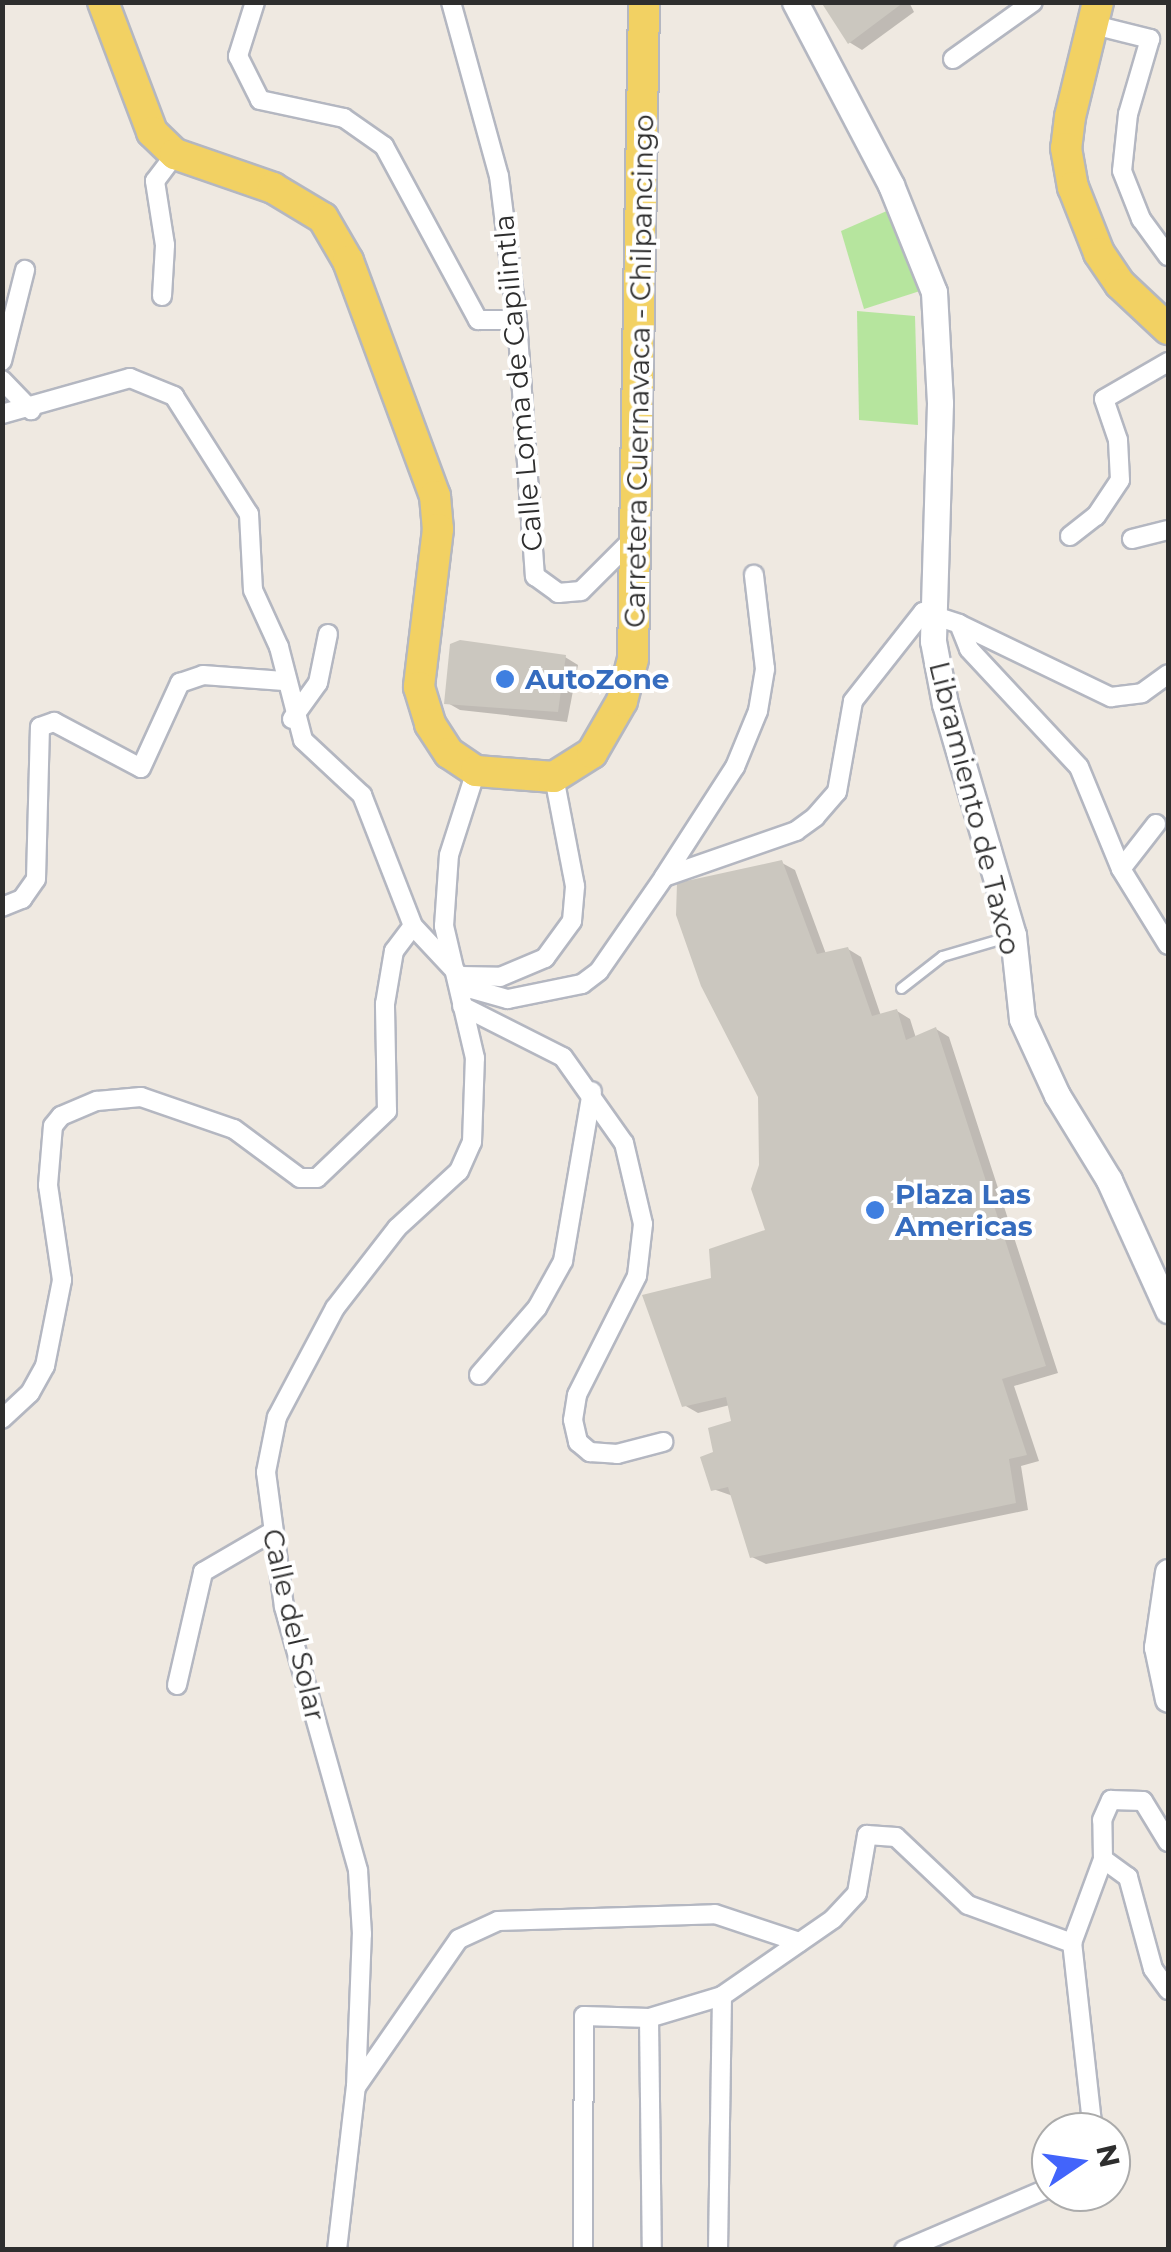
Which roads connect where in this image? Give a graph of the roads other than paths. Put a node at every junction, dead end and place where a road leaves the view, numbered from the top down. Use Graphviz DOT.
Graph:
graph roads {
  1 [pos="103,2"];
  2 [pos="255,2"];
  3 [pos="451,2"];
  4 [pos="644,2"];
  5 [pos="795,2"];
  6 [pos="1033,2"];
  7 [pos="1096,14"];
  8 [pos="953,60"];
  9 [pos="175,154"];
  10 [pos="1168,256"];
  11 [pos="25,270"];
  12 [pos="162,296"];
  13 [pos="518,320"];
  14 [pos="1168,328"];
  15 [pos="2,361"];
  16 [pos="1168,362"];
  17 [pos="2,380"];
  18 [pos="31,410"];
  19 [pos="2,414"];
  20 [pos="1168,530"];
  21 [pos="639,534"];
  22 [pos="1070,536"];
  23 [pos="1132,539"];
  24 [pos="754,575"];
  25 [pos="934,614"];
  26 [pos="958,624"];
  27 [pos="328,634"];
  28 [pos="1168,674"];
  29 [pos="284,681"];
  30 [pos="292,719"];
  31 [pos="476,771"];
  32 [pos="554,777"];
  33 [pos="1156,824"];
  34 [pos="1120,869"];
  35 [pos="664,877"];
  36 [pos="2,896"];
  37 [pos="22,899"];
  38 [pos="2,908"];
  39 [pos="413,926"];
  40 [pos="1012,935"];
  41 [pos="1168,945"];
  42 [pos="456,969"];
  43 [pos="900,988"];
  44 [pos="462,1006"];
  45 [pos="592,1090"];
  46 [pos="1168,1310"];
  47 [pos="479,1374"];
  48 [pos="2,1419"];
  49 [pos="664,1442"];
  50 [pos="270,1533"];
  51 [pos="1168,1572"];
  52 [pos="177,1685"];
  53 [pos="1168,1699"];
  54 [pos="1168,1842"];
  55 [pos="1103,1858"];
  56 [pos="798,1942"];
  57 [pos="1072,1943"];
  58 [pos="1168,1990"];
  59 [pos="722,1996"];
  60 [pos="650,2018"];
  61 [pos="356,2086"];
  62 [pos="1091,2112"];
  63 [pos="1031,2196"];
  64 [pos="337,2250"];
  65 [pos="583,2250"];
  66 [pos="652,2250"];
  67 [pos="718,2250"];
  68 [pos="904,2250"];
  1 -- 9 [label="main road"];
  2 -- 13 [label="street"];
  3 -- 13 [label="street, Calle Loma de Capilintla"];
  4 -- 21 [label="main road, Carretera Cuernavaca - Chilpancingo"];
  5 -- 25 [label="main road, Libramiento de Taxco"];
  6 -- 8 [label="street"];
  7 -- 10 [label="street"];
  7 -- 14 [label="main road"];
  9 -- 12 [label="street"];
  9 -- 31 [label="main road"];
  11 -- 15 [label="street"];
  13 -- 21 [label="street, Calle Loma de Capilintla"];
  16 -- 22 [label="street"];
  17 -- 18 [label="street"];
  18 -- 19 [label="street"];
  18 -- 29 [label="street"];
  20 -- 23 [label="street"];
  21 -- 32 [label="main road, Carretera Cuernavaca - Chilpancingo"];
  24 -- 35 [label="street"];
  25 -- 26 [label="street"];
  25 -- 35 [label="street"];
  25 -- 40 [label="main road, Libramiento de Taxco"];
  26 -- 28 [label="street"];
  26 -- 34 [label="street"];
  27 -- 30 [label="street"];
  29 -- 30 [label="street"];
  29 -- 37 [label="street"];
  30 -- 39 [label="street"];
  31 -- 32 [label="main road"];
  31 -- 42 [label="street, Calle del Solar"];
  32 -- 42 [label="street"];
  33 -- 34 [label="street"];
  34 -- 41 [label="street"];
  35 -- 42 [label="street"];
  36 -- 37 [label="street"];
  37 -- 38 [label="street"];
  39 -- 42 [label="street"];
  39 -- 48 [label="street"];
  40 -- 43 [label="lane"];
  40 -- 46 [label="main road, Libramiento de Taxco"];
  42 -- 44 [label="street, Calle del Solar"];
  44 -- 45 [label="street"];
  44 -- 50 [label="street, Calle del Solar"];
  45 -- 47 [label="street"];
  45 -- 49 [label="street"];
  50 -- 52 [label="street"];
  50 -- 61 [label="street, Calle del Solar"];
  51 -- 53 [label="main road"];
  54 -- 55 [label="street"];
  55 -- 57 [label="street"];
  55 -- 58 [label="street"];
  56 -- 57 [label="street"];
  56 -- 59 [label="street"];
  56 -- 61 [label="street"];
  57 -- 62 [label="street"];
  59 -- 60 [label="street"];
  59 -- 67 [label="street"];
  60 -- 65 [label="street"];
  60 -- 66 [label="street"];
  61 -- 64 [label="street, Calle del Solar"];
  63 -- 68 [label="street"];
}
